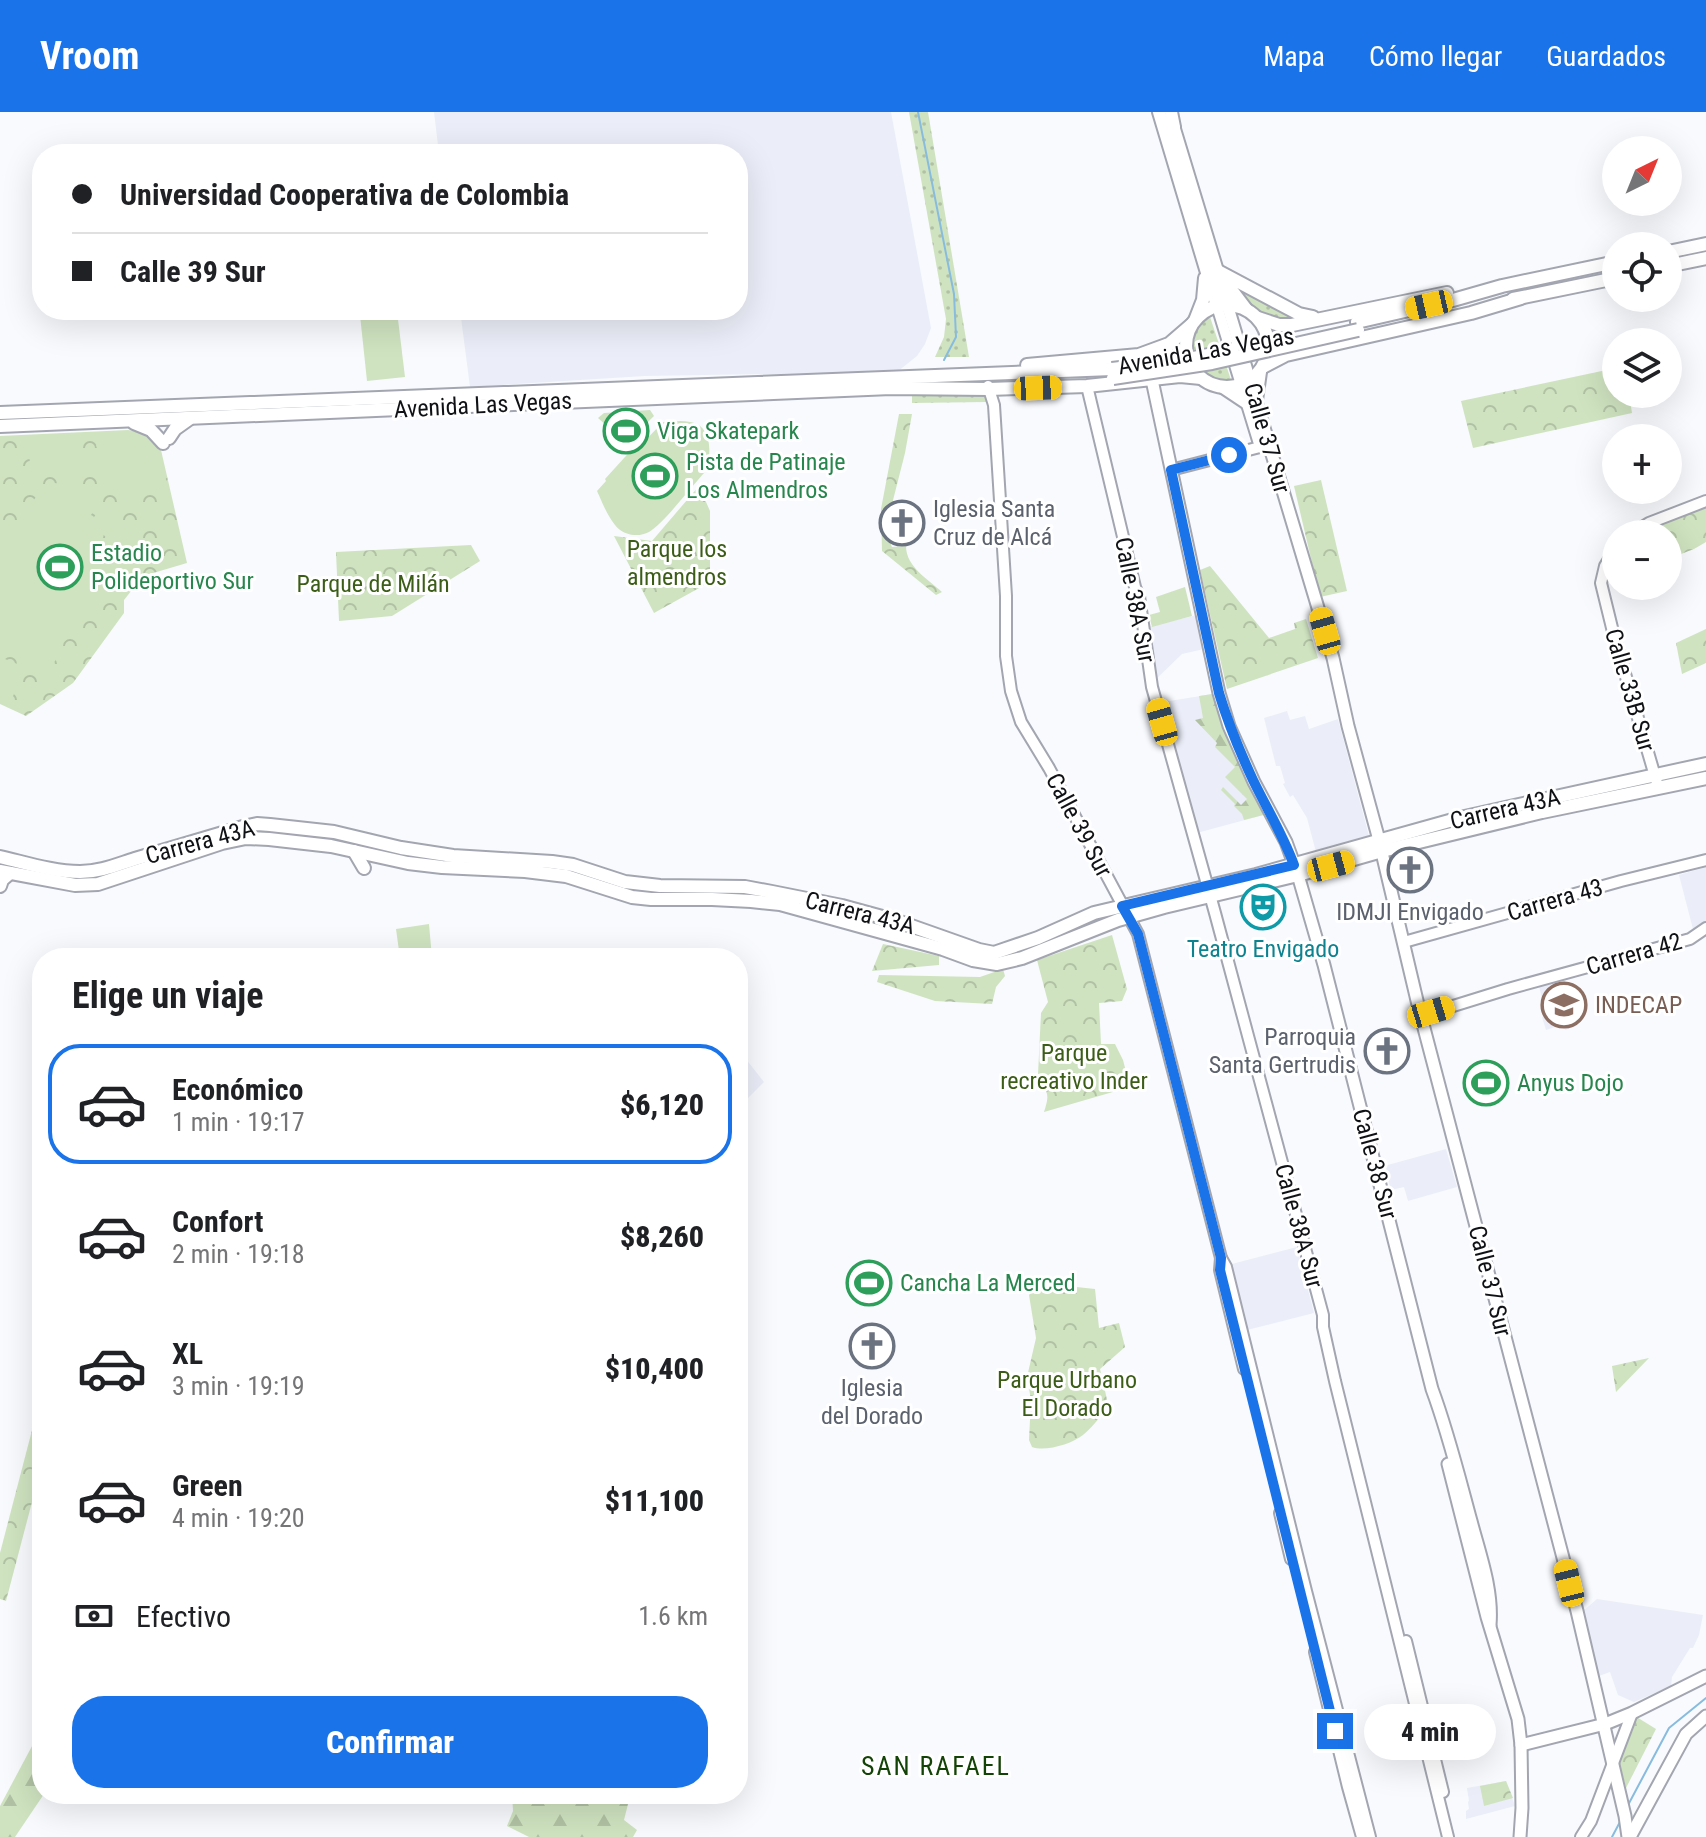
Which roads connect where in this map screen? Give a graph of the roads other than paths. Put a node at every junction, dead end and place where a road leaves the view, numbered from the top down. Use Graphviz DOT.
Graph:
graph roads {
  1 [pos="1159,112"];
  2 [pos="1170,112"];
  3 [pos="1706,244"];
  4 [pos="1682,249"];
  5 [pos="1706,258"];
  6 [pos="1682,263"];
  7 [pos="1602,265"];
  8 [pos="1211,268"];
  9 [pos="1602,281"];
  10 [pos="1502,286"];
  11 [pos="1521,298"];
  12 [pos="1222,305"];
  13 [pos="1252,313"];
  14 [pos="1330,317"];
  15 [pos="1194,321"];
  16 [pos="1358,326"];
  17 [pos="1340,343"];
  18 [pos="1169,344"];
  19 [pos="1130,357"];
  20 [pos="1113,373"];
  21 [pos="1254,376"];
  22 [pos="934,377"];
  23 [pos="905,378"];
  24 [pos="1201,378"];
  25 [pos="1152,380"];
  26 [pos="1137,381"];
  27 [pos="751,383"];
  28 [pos="1087,386"];
  29 [pos="1223,387"];
  30 [pos="926,388"];
  31 [pos="988,388"];
  32 [pos="723,394"];
  33 [pos="1251,402"];
  34 [pos="0,413"];
  35 [pos="191,418"];
  36 [pos="127,421"];
  37 [pos="0,426"];
  38 [pos="1265,454"];
  39 [pos="1171,470"];
  40 [pos="1706,501"];
  41 [pos="1657,520"];
  42 [pos="1606,600"];
  43 [pos="1706,764"];
  44 [pos="1706,778"];
  45 [pos="1657,781"];
  46 [pos="1380,846"];
  47 [pos="354,851"];
  48 [pos="0,857"];
  49 [pos="1706,860"];
  50 [pos="364,868"];
  51 [pos="1296,870"];
  52 [pos="5,872"];
  53 [pos="0,886"];
  54 [pos="1209,891"];
  55 [pos="1125,912"];
  56 [pos="1706,928"];
  57 [pos="1404,942"];
  58 [pos="1421,1016"];
  59 [pos="1221,1258"];
  60 [pos="1706,1676"];
  61 [pos="1632,1713"];
  62 [pos="1706,1716"];
  63 [pos="1605,1724"];
  64 [pos="1521,1745"];
  65 [pos="1613,1760"];
  66 [pos="1362,1837"];
  67 [pos="1370,1837"];
  68 [pos="1450,1837"];
  69 [pos="1520,1837"];
  70 [pos="1581,1837"];
  71 [pos="1629,1837"];
  1 -- 8 [label="main road"];
  2 -- 8 [label="main road"];
  3 -- 4 [label="main road"];
  5 -- 6 [label="main road"];
  7 -- 10 [label="main road, Avenida Las Vegas"];
  8 -- 12 [label="main road, Calle 37 Sur"];
  8 -- 13 [label="main road"];
  8 -- 14 [label="main road"];
  8 -- 15 [label="main road"];
  9 -- 11 [label="main road, Avenida Las Vegas"];
  10 -- 14 [label="main road, Avenida Las Vegas"];
  10 -- 16 [label="main road, Avenida Las Vegas"];
  11 -- 16 [label="main road, Avenida Las Vegas"];
  11 -- 17 [label="main road, Avenida Las Vegas"];
  12 -- 13 [label="main road, Avenida Las Vegas"];
  12 -- 15 [label="main road"];
  12 -- 21 [label="main road, Calle 37 Sur"];
  13 -- 14 [label="main road, Avenida Las Vegas"];
  13 -- 21 [label="main road"];
  14 -- 17 [label="main road"];
  15 -- 18 [label="main road"];
  15 -- 24 [label="main road"];
  16 -- 20 [label="main road, Avenida Las Vegas, bridge"];
  17 -- 21 [label="main road, Avenida Las Vegas"];
  18 -- 19 [label="main road, Avenida Las Vegas"];
  18 -- 25 [label="main road"];
  19 -- 23 [label="main road, Avenida Las Vegas"];
  19 -- 26 [label="main road"];
  20 -- 22 [label="main road, Avenida Las Vegas"];
  20 -- 31 [label="main road, Avenida Las Vegas"];
  21 -- 29 [label="main road, Avenida Las Vegas"];
  21 -- 33 [label="main road"];
  21 -- 33 [label="street, Calle 37 Sur"];
  22 -- 23 [label="main road, Avenida Las Vegas"];
  22 -- 30 [label="main road"];
  23 -- 27 [label="main road, Avenida Las Vegas"];
  24 -- 25 [label="main road, Avenida Las Vegas"];
  24 -- 29 [label="main road"];
  25 -- 26 [label="main road, Avenida Las Vegas"];
  25 -- 39 [label="main road, Calle 38 Sur"];
  26 -- 28 [label="main road, Avenida Las Vegas"];
  27 -- 32 [label="main road"];
  27 -- 34 [label="main road, Avenida Las Vegas"];
  28 -- 31 [label="main road, Avenida Las Vegas"];
  28 -- 54 [label="street, Calle 38A Sur"];
  29 -- 33 [label="main road"];
  30 -- 31 [label="main road, Avenida Las Vegas"];
  30 -- 32 [label="main road, Avenida Las Vegas"];
  31 -- 55 [label="street, Calle 39 Sur"];
  32 -- 35 [label="main road, Avenida Las Vegas"];
  33 -- 38 [label="main road, Calle 37 Sur"];
  35 -- 36 [label="main road, Avenida Las Vegas"];
  35 -- 36 [label="main road"];
  36 -- 37 [label="main road, Avenida Las Vegas"];
  38 -- 39 [label="street"];
  38 -- 46 [label="main road, Calle 37 Sur"];
  39 -- 51 [label="main road, Calle 38 Sur"];
  40 -- 41 [label="street"];
  42 -- 45 [label="street, Calle 33B Sur"];
  43 -- 45 [label="main road, Carrera 43A"];
  44 -- 45 [label="main road, Carrera 43A"];
  45 -- 46 [label="main road, Carrera 43A"];
  46 -- 51 [label="main road, Carrera 43A"];
  46 -- 57 [label="main road, Calle 37 Sur"];
  47 -- 50 [label="main road"];
  47 -- 52 [label="main road, Carrera 43A"];
  47 -- 55 [label="main road, Carrera 43A"];
  48 -- 55 [label="main road, Carrera 43A"];
  49 -- 57 [label="street, Carrera 43"];
  51 -- 54 [label="main road, Carrera 43A"];
  51 -- 64 [label="main road, Calle 38 Sur"];
  52 -- 53 [label="main road"];
  54 -- 55 [label="main road, Carrera 43A"];
  54 -- 68 [label="street, Calle 38A Sur"];
  55 -- 59 [label="street, Calle 39 Sur"];
  56 -- 58 [label="street, Carrera 42"];
  57 -- 58 [label="main road, Calle 37 Sur"];
  58 -- 63 [label="main road, Calle 37 Sur"];
  59 -- 66 [label="street, Calle 39 Sur"];
  59 -- 67 [label="street, Calle 39 Sur"];
  60 -- 61 [label="main road"];
  61 -- 63 [label="main road"];
  61 -- 65 [label="street"];
  62 -- 71 [label="main road"];
  63 -- 64 [label="main road"];
  63 -- 65 [label="main road, Calle 37 Sur"];
  64 -- 69 [label="main road, Calle 38 Sur"];
  65 -- 70 [label="street"];
  65 -- 71 [label="main road, Calle 37 Sur"];
}
